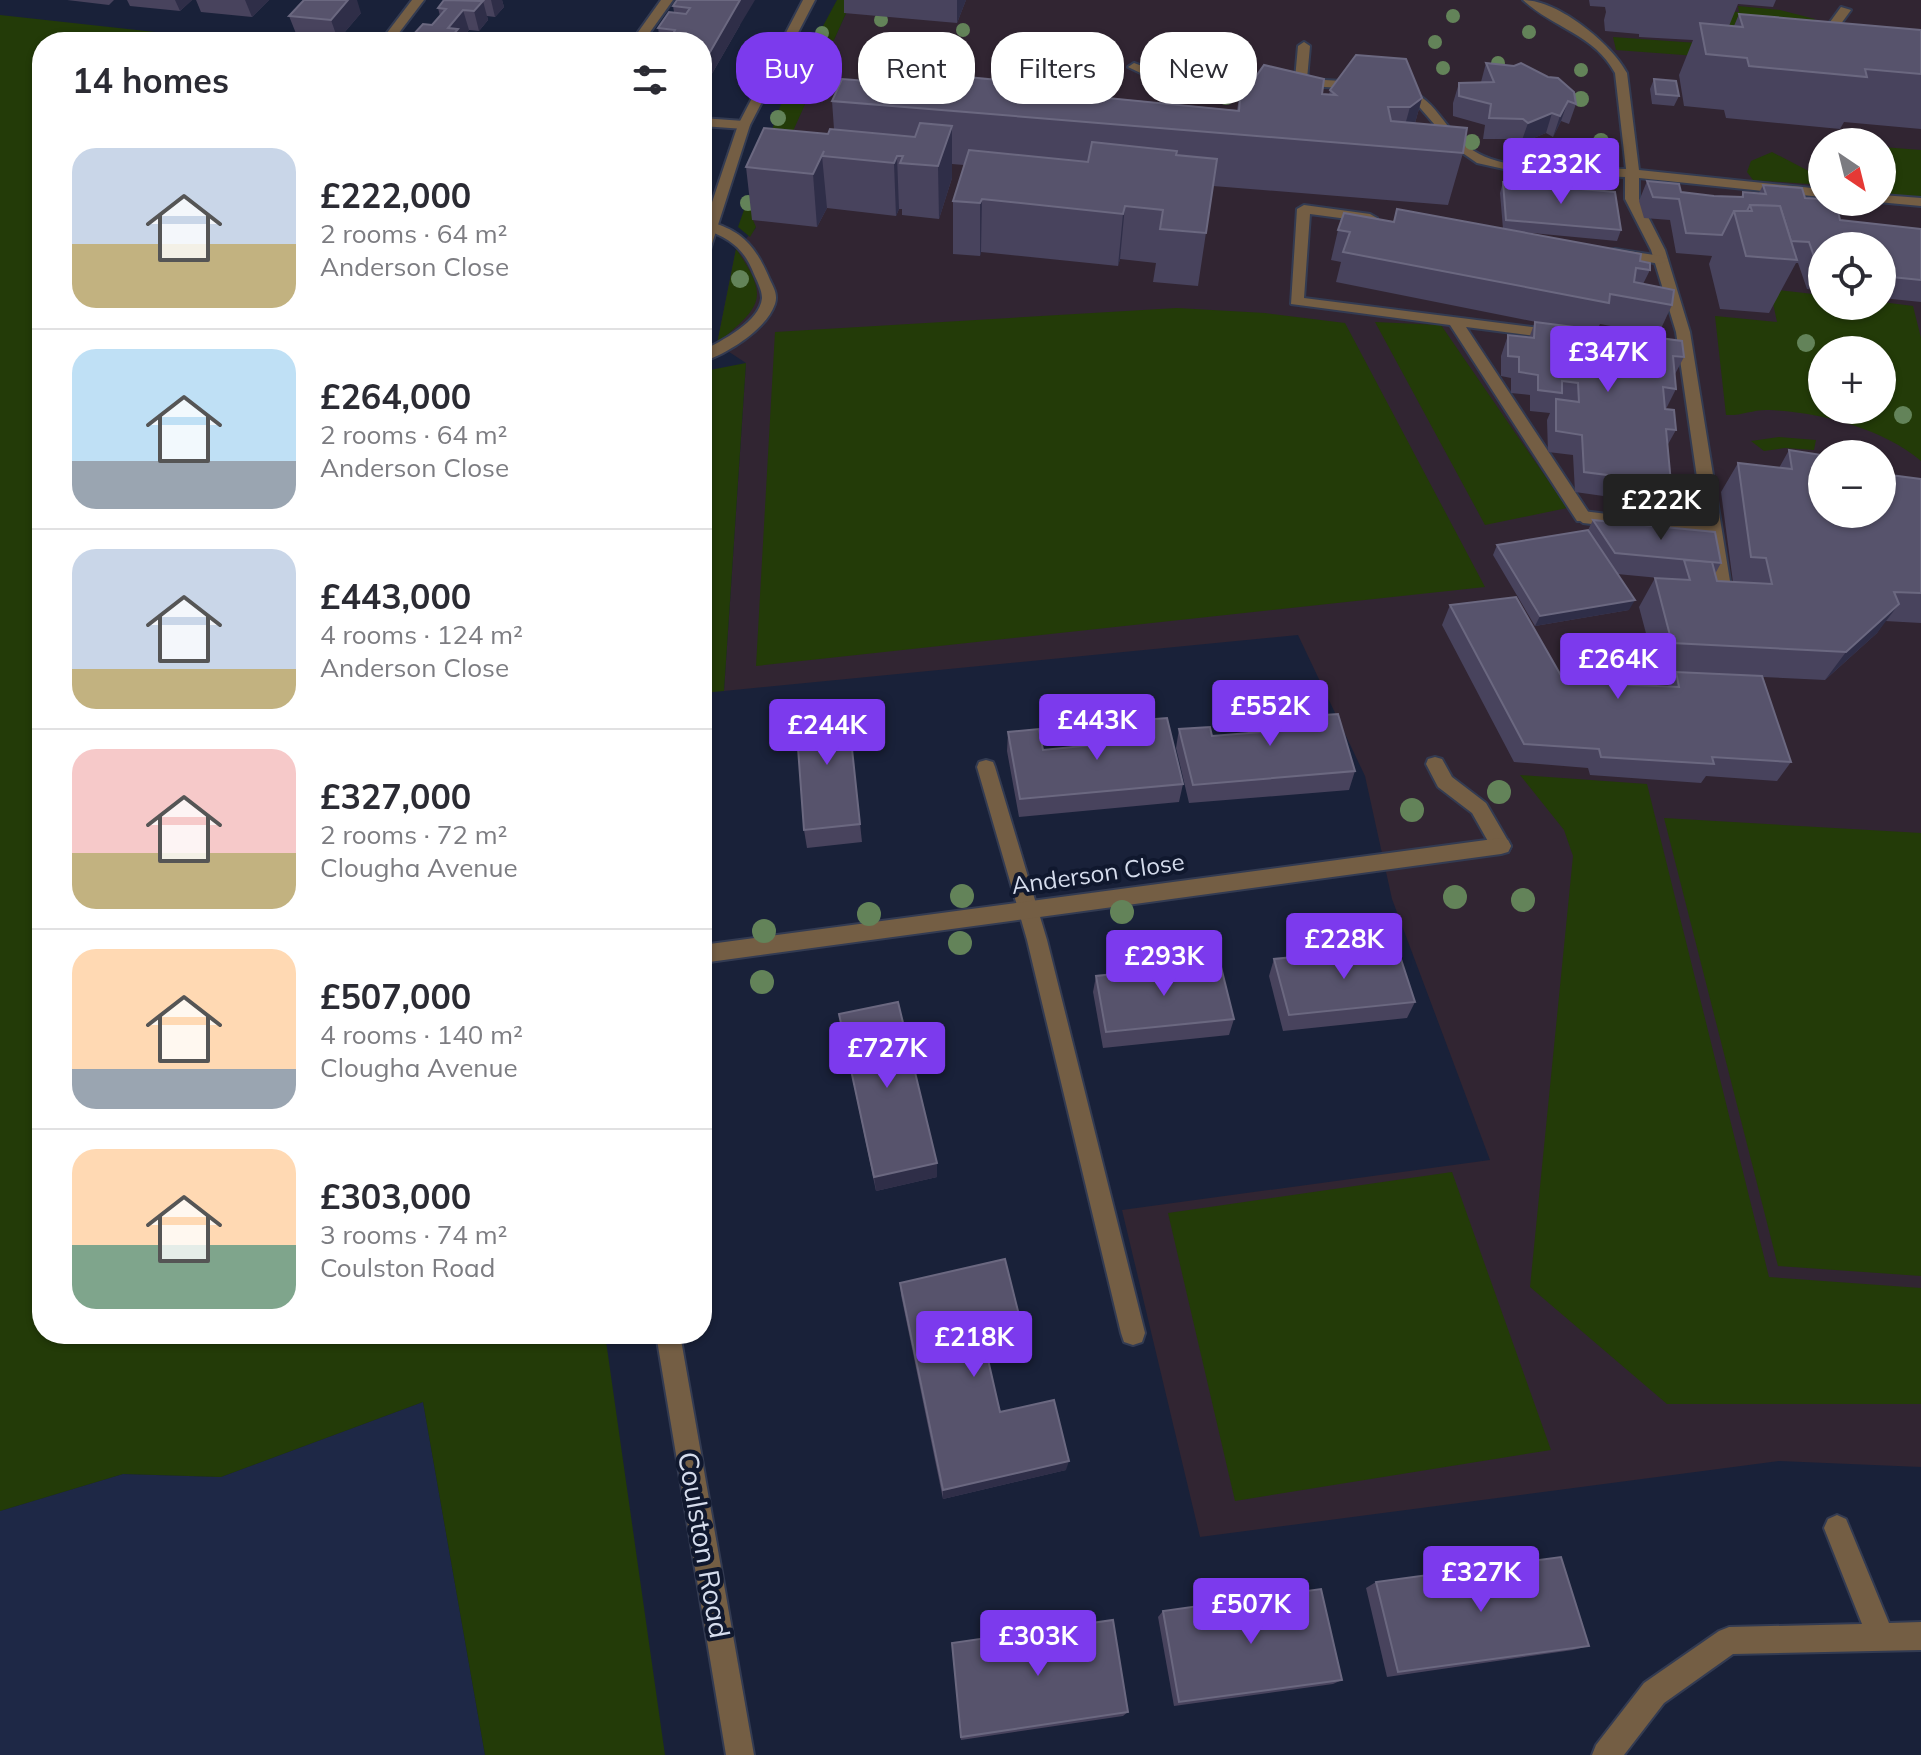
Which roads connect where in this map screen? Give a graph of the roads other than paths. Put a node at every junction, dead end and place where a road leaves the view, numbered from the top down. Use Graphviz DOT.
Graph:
graph roads {
  1 [pos="418,0"];
  2 [pos="667,0"];
  3 [pos="809,0"];
  4 [pos="1529,0"];
  5 [pos="1845,10"];
  6 [pos="394,32"];
  7 [pos="644,32"];
  8 [pos="1304,46"];
  9 [pos="1813,52"];
  10 [pos="1134,67"];
  11 [pos="1301,81"];
  12 [pos="712,123"];
  13 [pos="744,125"];
  14 [pos="1633,173"];
  15 [pos="1808,192"];
  16 [pos="1896,200"];
  17 [pos="1921,202"];
  18 [pos="712,220"];
  19 [pos="1382,220"];
  20 [pos="712,227"];
  21 [pos="1599,251"];
  22 [pos="1661,260"];
  23 [pos="1455,321"];
  24 [pos="1578,337"];
  25 [pos="712,351"];
  26 [pos="1713,533"];
  27 [pos="1721,581"];
  28 [pos="1435,764"];
  29 [pos="986,767"];
  30 [pos="1028,910"];
  31 [pos="712,953"];
  32 [pos="1133,1333"];
  33 [pos="670,1344"];
  34 [pos="1837,1528"];
  35 [pos="1921,1636"];
  36 [pos="1881,1637"];
  37 [pos="740,1755"];
  38 [pos="1606,1755"];
  1 -- 6 [label="street"];
  2 -- 7 [label="street"];
  3 -- 13 [label="street"];
  4 -- 14 [label="street"];
  5 -- 9 [label="street"];
  8 -- 11 [label="street"];
  10 -- 11 [label="street"];
  11 -- 14 [label="street"];
  12 -- 13 [label="street"];
  13 -- 18 [label="street"];
  14 -- 15 [label="street"];
  14 -- 22 [label="street"];
  16 -- 17 [label="street"];
  19 -- 23 [label="street"];
  20 -- 25 [label="street"];
  21 -- 22 [label="street"];
  22 -- 26 [label="street"];
  23 -- 24 [label="street"];
  23 -- 26 [label="street"];
  26 -- 27 [label="street"];
  28 -- 30 [label="street, Anderson Close"];
  29 -- 30 [label="street"];
  30 -- 31 [label="street, Anderson Close"];
  30 -- 32 [label="street"];
  33 -- 37 [label="street, Coulston Road"];
  34 -- 36 [label="street"];
  35 -- 36 [label="street"];
  36 -- 38 [label="street"];
}
